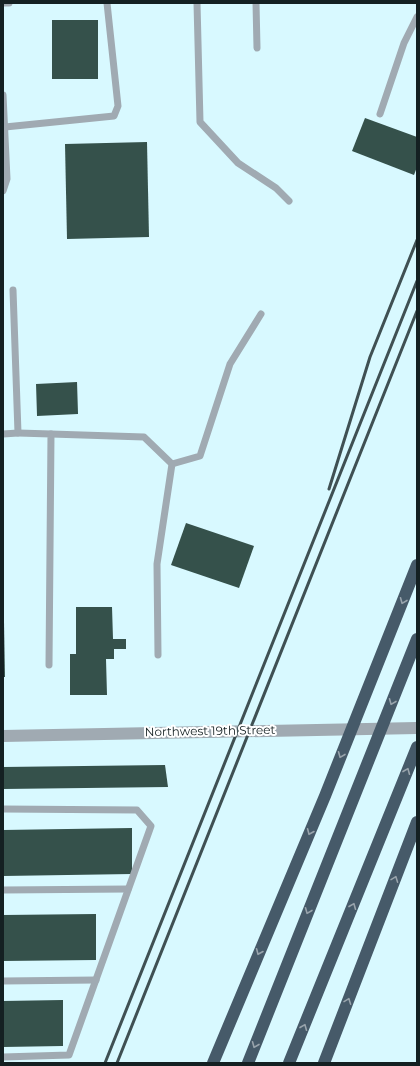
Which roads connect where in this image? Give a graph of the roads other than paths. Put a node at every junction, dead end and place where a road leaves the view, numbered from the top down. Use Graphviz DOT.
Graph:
graph roads {
  1 [pos="3,3"];
  2 [pos="9,3"];
  3 [pos="107,3"];
  4 [pos="197,3"];
  5 [pos="256,3"];
  6 [pos="417,18"];
  7 [pos="257,48"];
  8 [pos="3,95"];
  9 [pos="380,114"];
  10 [pos="5,127"];
  11 [pos="3,191"];
  12 [pos="289,201"];
  13 [pos="13,290"];
  14 [pos="261,314"];
  15 [pos="18,433"];
  16 [pos="3,434"];
  17 [pos="50,434"];
  18 [pos="172,464"];
  19 [pos="417,565"];
  20 [pos="417,639"];
  21 [pos="158,655"];
  22 [pos="49,665"];
  23 [pos="417,728"];
  24 [pos="3,736"];
  25 [pos="417,747"];
  26 [pos="3,809"];
  27 [pos="417,822"];
  28 [pos="128,889"];
  29 [pos="3,890"];
  30 [pos="96,980"];
  31 [pos="3,981"];
  32 [pos="3,1057"];
  33 [pos="213,1063"];
  34 [pos="248,1063"];
  35 [pos="289,1063"];
  36 [pos="324,1063"];
  1 -- 2 [label="lane"];
  3 -- 10 [label="lane"];
  4 -- 12 [label="lane"];
  5 -- 7 [label="lane"];
  6 -- 9 [label="lane"];
  8 -- 10 [label="lane"];
  10 -- 11 [label="lane"];
  13 -- 15 [label="lane"];
  14 -- 18 [label="lane"];
  15 -- 16 [label="lane"];
  15 -- 17 [label="lane"];
  17 -- 18 [label="lane"];
  17 -- 22 [label="lane"];
  18 -- 21 [label="lane"];
  19 -- 33 [label="highway, one-way"];
  20 -- 34 [label="highway, one-way"];
  23 -- 24 [label="street, Northwest 19th Street"];
  35 -- 25 [label="highway, one-way"];
  26 -- 28 [label="lane"];
  36 -- 27 [label="highway, one-way"];
  28 -- 29 [label="lane"];
  28 -- 30 [label="lane"];
  30 -- 31 [label="lane"];
  30 -- 32 [label="lane"];
}
